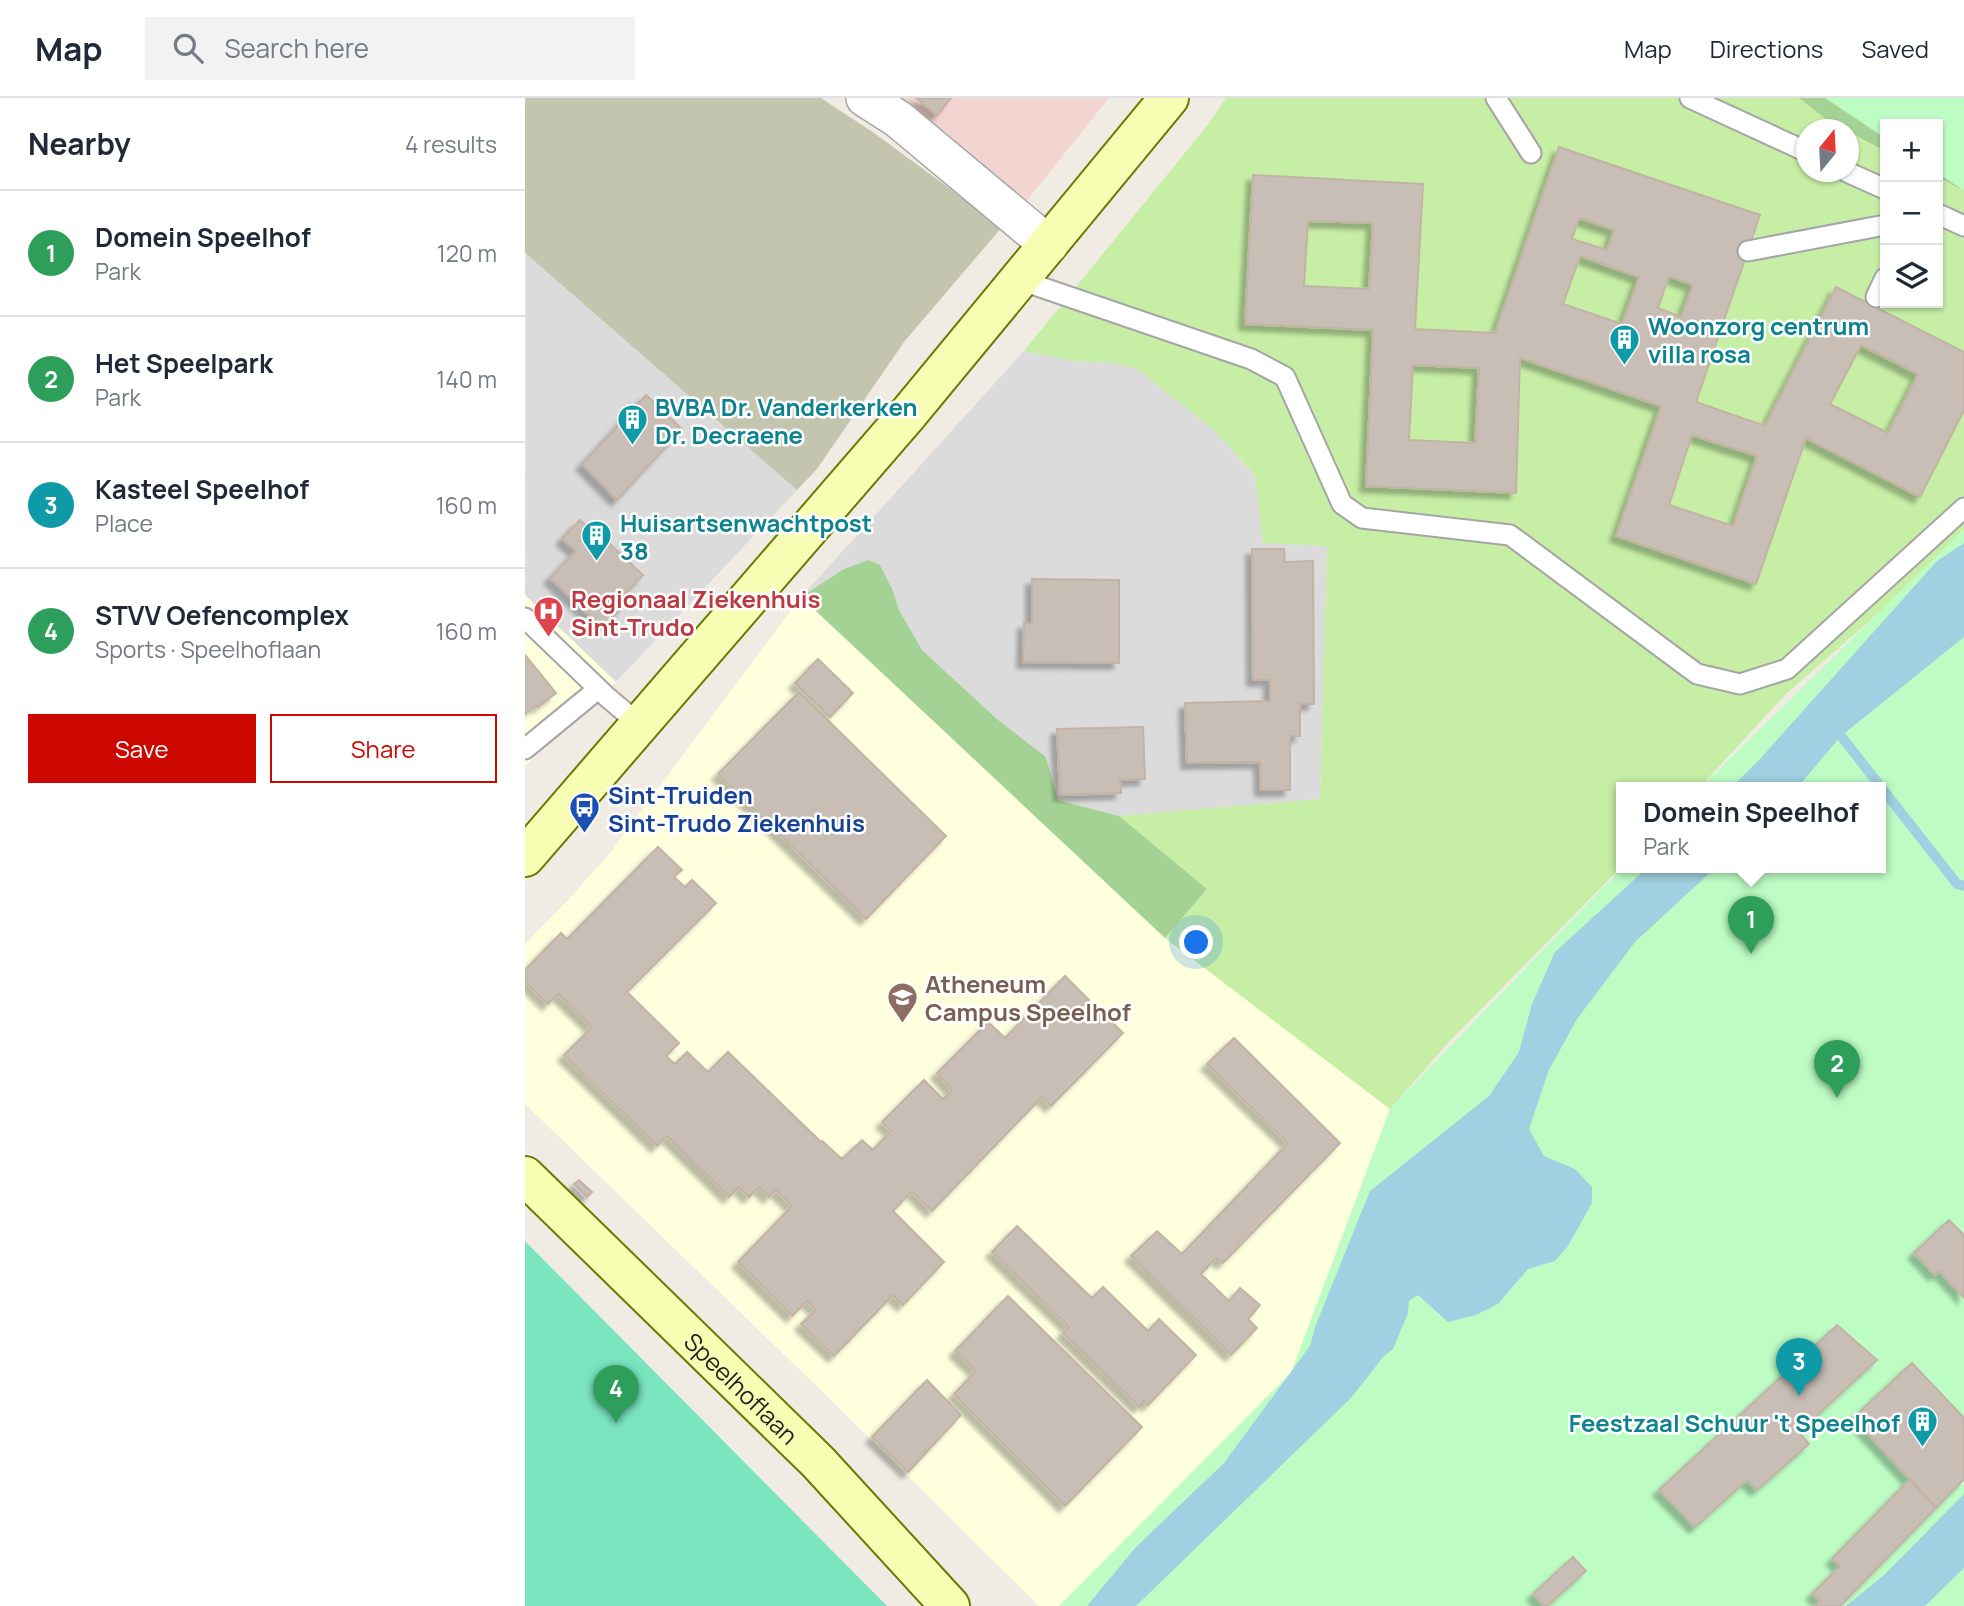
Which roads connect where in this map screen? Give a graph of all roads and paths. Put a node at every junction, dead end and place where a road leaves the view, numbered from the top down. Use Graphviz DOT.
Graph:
graph roads {
  1 [pos="865,98"];
  2 [pos="1169,98"];
  3 [pos="1496,98"];
  4 [pos="1690,98"];
  5 [pos="1796,147"];
  6 [pos="1531,153"];
  7 [pos="1859,177"];
  8 [pos="1880,187"];
  9 [pos="1943,216"];
  10 [pos="1880,226"];
  11 [pos="1964,226"];
  12 [pos="1049,245"];
  13 [pos="1748,251"];
  14 [pos="1020,280"];
  15 [pos="1880,289"];
  16 [pos="1876,298"];
  17 [pos="1964,508"];
  18 [pos="525,618"];
  19 [pos="598,689"];
  20 [pos="639,724"];
  21 [pos="525,748"];
  22 [pos="525,857"];
  23 [pos="525,1175"];
  24 [pos="950,1606"];
  1 -- 12 [label="street"];
  2 -- 12 [label="main road"];
  3 -- 6 [label="lane"];
  4 -- 5 [label="lane"];
  7 -- 8 [label="lane"];
  9 -- 11 [label="lane"];
  10 -- 13 [label="lane"];
  12 -- 14 [label="main road"];
  14 -- 17 [label="lane"];
  14 -- 20 [label="main road"];
  15 -- 16 [label="lane"];
  18 -- 19 [label="lane"];
  19 -- 20 [label="lane"];
  19 -- 21 [label="lane"];
  20 -- 22 [label="main road"];
  23 -- 24 [label="main road, Speelhoflaan"];
}
